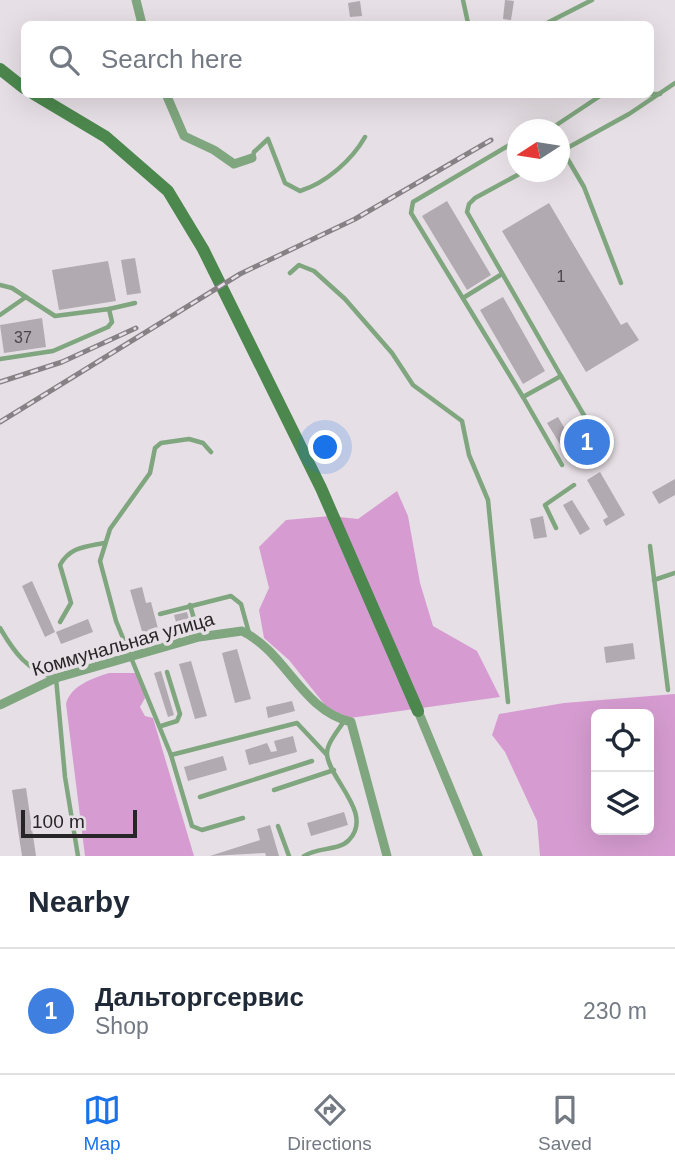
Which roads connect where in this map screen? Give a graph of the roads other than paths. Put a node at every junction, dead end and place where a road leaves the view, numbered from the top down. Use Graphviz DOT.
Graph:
graph roads {
  1 [pos="136,0"];
  2 [pos="463,0"];
  3 [pos="592,0"];
  4 [pos="141,21"];
  5 [pos="468,21"];
  6 [pos="551,21"];
  7 [pos="0,69"];
  8 [pos="675,83"];
  9 [pos="21,86"];
  10 [pos="654,93"];
  11 [pos="661,93"];
  12 [pos="654,97"];
  13 [pos="41,98"];
  14 [pos="168,98"];
  15 [pos="597,98"];
  16 [pos="652,98"];
  17 [pos="564,119"];
  18 [pos="365,137"];
  19 [pos="570,145"];
  20 [pos="507,146"];
  21 [pos="252,158"];
  22 [pos="570,164"];
  23 [pos="507,181"];
  24 [pos="290,273"];
  25 [pos="502,274"];
  26 [pos="621,283"];
  27 [pos="0,285"];
  28 [pos="26,297"];
  29 [pos="463,298"];
  30 [pos="135,303"];
  31 [pos="109,309"];
  32 [pos="0,315"];
  33 [pos="0,359"];
  34 [pos="561,376"];
  35 [pos="523,397"];
  36 [pos="599,442"];
  37 [pos="211,452"];
  38 [pos="562,465"];
  39 [pos="574,485"];
  40 [pos="556,528"];
  41 [pos="104,543"];
  42 [pos="650,546"];
  43 [pos="675,573"];
  44 [pos="654,580"];
  45 [pos="190,605"];
  46 [pos="160,614"];
  47 [pos="60,622"];
  48 [pos="0,628"];
  49 [pos="249,634"];
  50 [pos="199,636"];
  51 [pos="133,656"];
  52 [pos="167,672"];
  53 [pos="56,678"];
  54 [pos="668,690"];
  55 [pos="508,702"];
  56 [pos="0,705"];
  57 [pos="418,711"];
  58 [pos="348,721"];
  59 [pos="161,726"];
  60 [pos="171,755"];
  61 [pos="327,755"];
  62 [pos="312,761"];
  63 [pos="334,770"];
  64 [pos="274,790"];
  65 [pos="200,797"];
  66 [pos="243,818"];
  67 [pos="278,826"];
  68 [pos="78,856"];
  69 [pos="289,856"];
  70 [pos="304,856"];
  71 [pos="387,856"];
  72 [pos="478,856"];
  1 -- 4 [label="street"];
  2 -- 5 [label="lane"];
  3 -- 6 [label="lane"];
  7 -- 9 [label="street"];
  8 -- 11 [label="lane"];
  10 -- 11 [label="lane"];
  11 -- 12 [label="lane"];
  13 -- 57 [label="street"];
  14 -- 21 [label="street"];
  15 -- 17 [label="lane"];
  16 -- 19 [label="lane"];
  18 -- 21 [label="lane"];
  20 -- 29 [label="lane"];
  22 -- 26 [label="lane"];
  23 -- 25 [label="lane"];
  24 -- 55 [label="lane"];
  25 -- 29 [label="lane"];
  25 -- 34 [label="lane"];
  27 -- 28 [label="lane"];
  28 -- 31 [label="lane"];
  28 -- 32 [label="lane"];
  29 -- 35 [label="lane"];
  30 -- 31 [label="lane"];
  31 -- 33 [label="lane"];
  34 -- 35 [label="lane"];
  34 -- 36 [label="lane"];
  35 -- 38 [label="lane"];
  37 -- 41 [label="lane"];
  39 -- 40 [label="lane"];
  41 -- 47 [label="lane"];
  41 -- 51 [label="lane"];
  42 -- 44 [label="lane"];
  43 -- 44 [label="lane"];
  44 -- 54 [label="lane"];
  45 -- 46 [label="lane"];
  45 -- 49 [label="lane"];
  45 -- 50 [label="lane"];
  48 -- 53 [label="lane"];
  49 -- 50 [label="street, Коммунальная улица"];
  49 -- 58 [label="street"];
  50 -- 51 [label="street, Коммунальная улица"];
  51 -- 53 [label="street, Коммунальная улица"];
  51 -- 59 [label="lane"];
  52 -- 59 [label="lane"];
  53 -- 56 [label="street, Коммунальная улица"];
  53 -- 68 [label="lane"];
  57 -- 72 [label="street"];
  58 -- 61 [label="lane"];
  58 -- 71 [label="street"];
  59 -- 60 [label="lane"];
  60 -- 61 [label="lane"];
  60 -- 66 [label="lane"];
  61 -- 63 [label="lane"];
  62 -- 65 [label="lane"];
  63 -- 64 [label="lane"];
  63 -- 70 [label="lane"];
  67 -- 69 [label="lane"];
}
